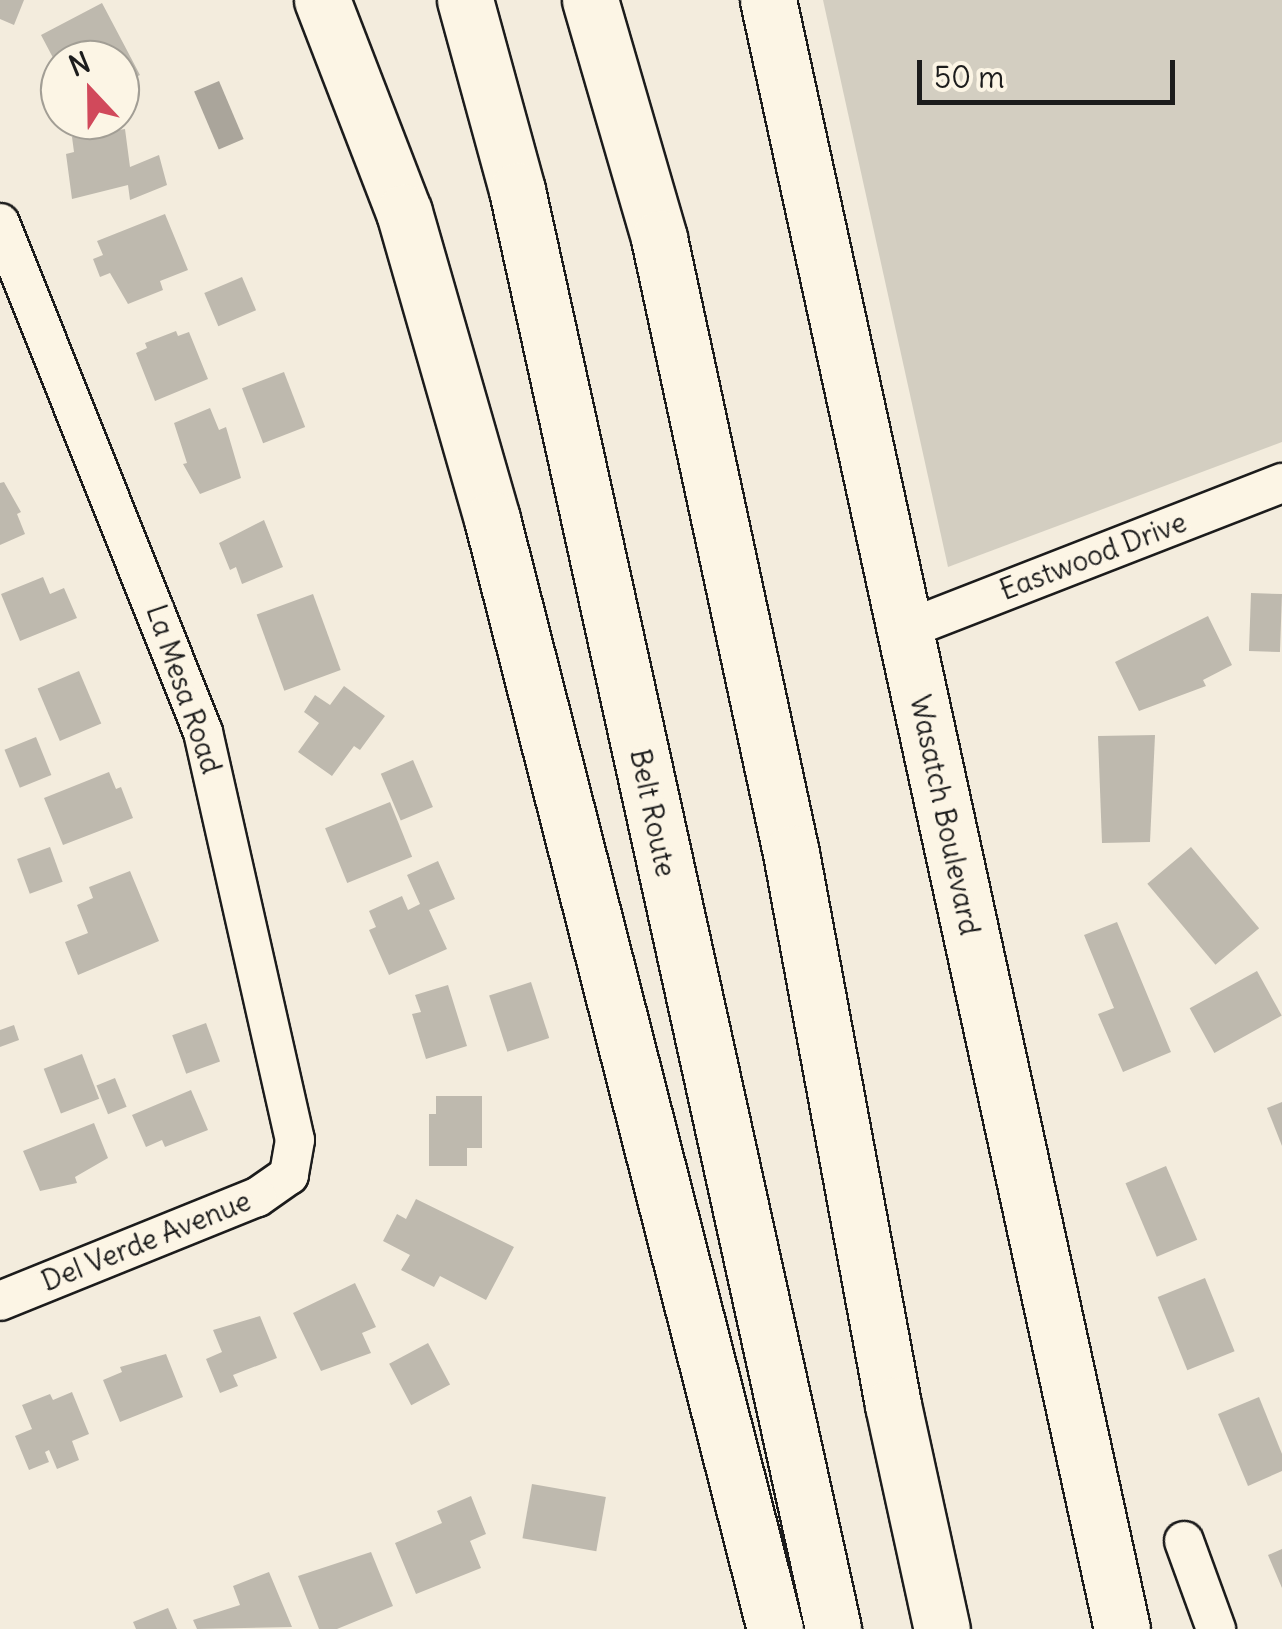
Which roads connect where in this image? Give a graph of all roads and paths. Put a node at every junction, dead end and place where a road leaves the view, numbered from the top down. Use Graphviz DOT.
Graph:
graph roads {
  1 [pos="322,0"];
  2 [pos="465,0"];
  3 [pos="590,0"];
  4 [pos="768,0"];
  5 [pos="0,223"];
  6 [pos="1282,483"];
  7 [pos="905,630"];
  8 [pos="289,1175"];
  9 [pos="0,1301"];
  10 [pos="1184,1541"];
  11 [pos="775,1629"];
  12 [pos="833,1629"];
  13 [pos="942,1629"];
  14 [pos="1122,1629"];
  15 [pos="1216,1629"];
  1 -- 11 [label="main road"];
  2 -- 12 [label="main road, Belt Route"];
  3 -- 13 [label="main road"];
  4 -- 7 [label="main road, Wasatch Boulevard"];
  5 -- 8 [label="street, La Mesa Road"];
  6 -- 7 [label="street, Eastwood Drive"];
  7 -- 14 [label="main road, Wasatch Boulevard"];
  8 -- 9 [label="street, Del Verde Avenue"];
  10 -- 15 [label="street"];
}
